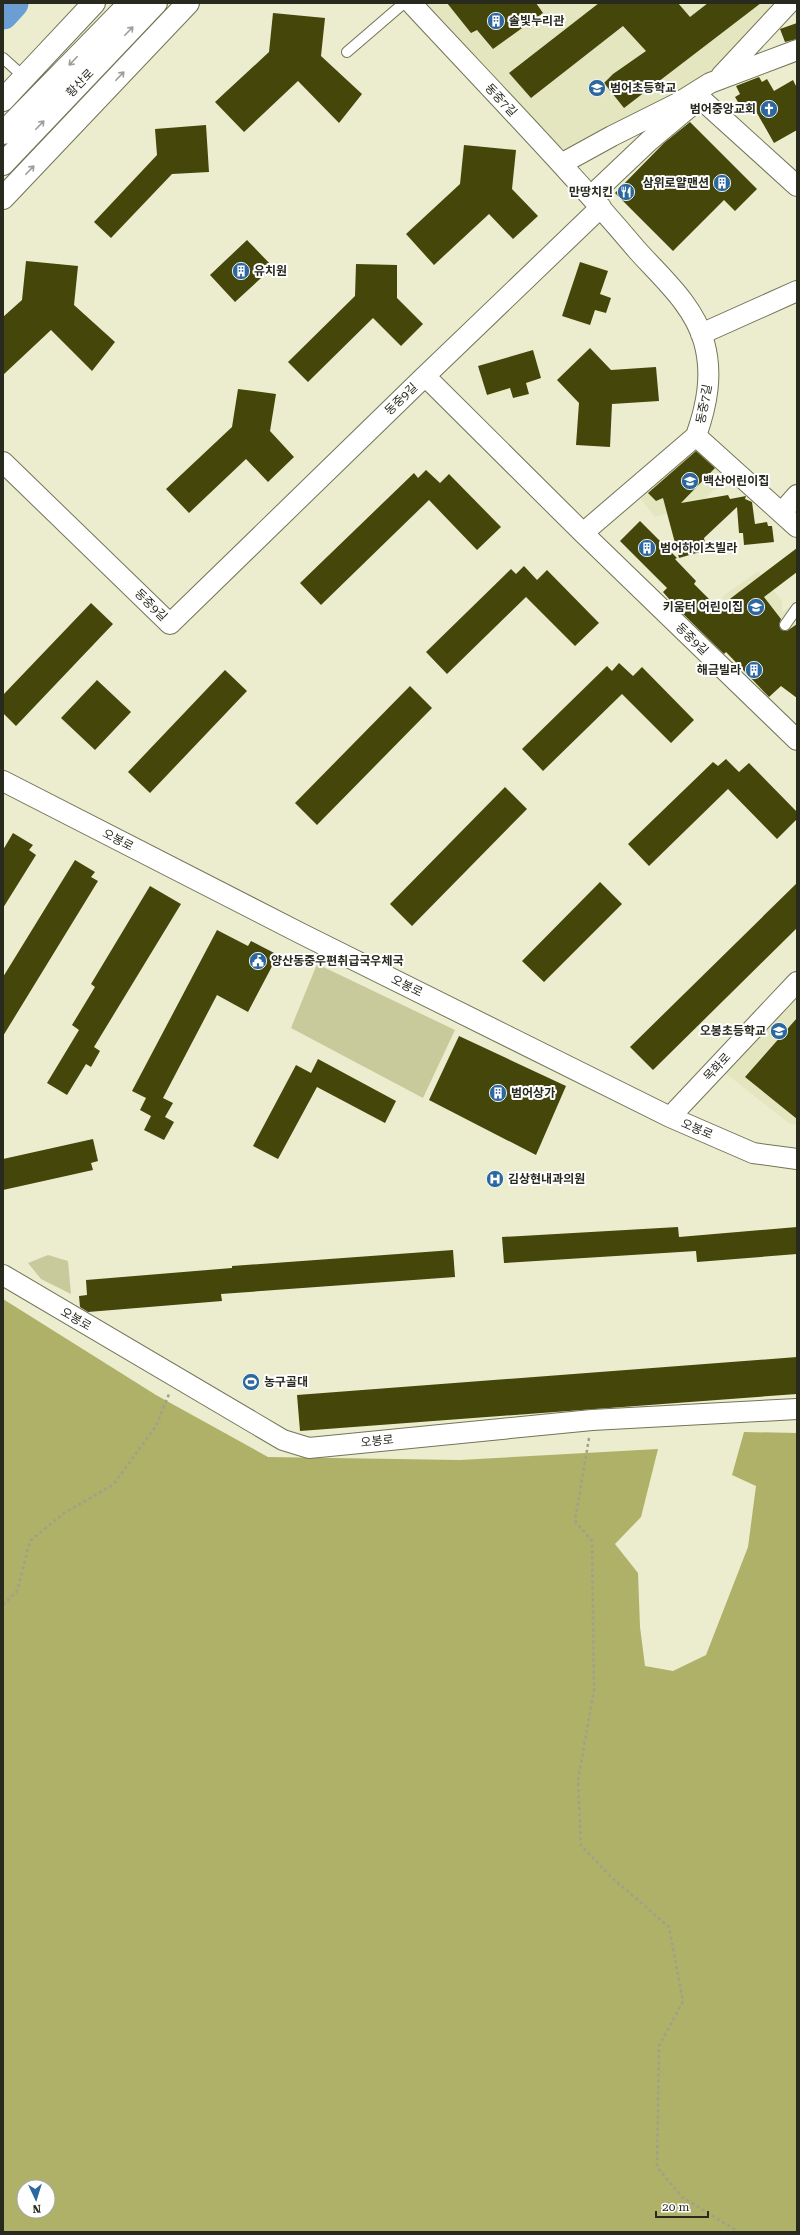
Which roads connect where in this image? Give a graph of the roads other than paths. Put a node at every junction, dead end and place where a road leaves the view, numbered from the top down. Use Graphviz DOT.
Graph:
graph roads {
  1 [pos="94,3"];
  2 [pos="130,3"];
  3 [pos="156,3"];
  4 [pos="188,3"];
  5 [pos="404,3"];
  6 [pos="411,3"];
  7 [pos="789,3"];
  8 [pos="797,50"];
  9 [pos="347,52"];
  10 [pos="3,58"];
  11 [pos="24,77"];
  12 [pos="718,79"];
  13 [pos="699,95"];
  14 [pos="3,100"];
  15 [pos="3,133"];
  16 [pos="3,164"];
  17 [pos="561,164"];
  18 [pos="797,186"];
  19 [pos="3,198"];
  20 [pos="596,202"];
  21 [pos="797,291"];
  22 [pos="701,334"];
  23 [pos="425,376"];
  24 [pos="696,436"];
  25 [pos="3,462"];
  26 [pos="797,495"];
  27 [pos="782,512"];
  28 [pos="797,527"];
  29 [pos="582,533"];
  30 [pos="797,608"];
  31 [pos="785,625"];
  32 [pos="795,733"];
  33 [pos="3,781"];
  34 [pos="797,982"];
  35 [pos="670,1117"];
  36 [pos="797,1159"];
  37 [pos="3,1275"];
  38 [pos="797,1408"];
  1 -- 11 [label="main road"];
  2 -- 15 [label="main road, 황산로, one-way"];
  16 -- 3 [label="main road, 황산로, one-way"];
  19 -- 4 [label="main road, one-way"];
  5 -- 9 [label="lane"];
  6 -- 17 [label="street, 동중7길"];
  7 -- 12 [label="street"];
  8 -- 12 [label="street"];
  10 -- 11 [label="lane"];
  11 -- 14 [label="main road"];
  12 -- 13 [label="street"];
  13 -- 17 [label="street"];
  13 -- 18 [label="street"];
  13 -- 20 [label="street"];
  17 -- 20 [label="street, 동중7길"];
  20 -- 22 [label="street, 동중7길"];
  20 -- 23 [label="street"];
  21 -- 22 [label="street"];
  22 -- 24 [label="street, 동중7길"];
  23 -- 25 [label="street, 동중9길"];
  23 -- 29 [label="street, 동중9길"];
  24 -- 27 [label="street, 동중7길"];
  24 -- 29 [label="street"];
  26 -- 27 [label="street"];
  27 -- 28 [label="street, 동중7길"];
  29 -- 32 [label="street, 동중9길"];
  30 -- 31 [label="lane"];
  33 -- 35 [label="street, 오봉로"];
  34 -- 35 [label="street, 목화로"];
  35 -- 36 [label="street, 오봉로"];
  37 -- 38 [label="street, 오봉로"];
}
